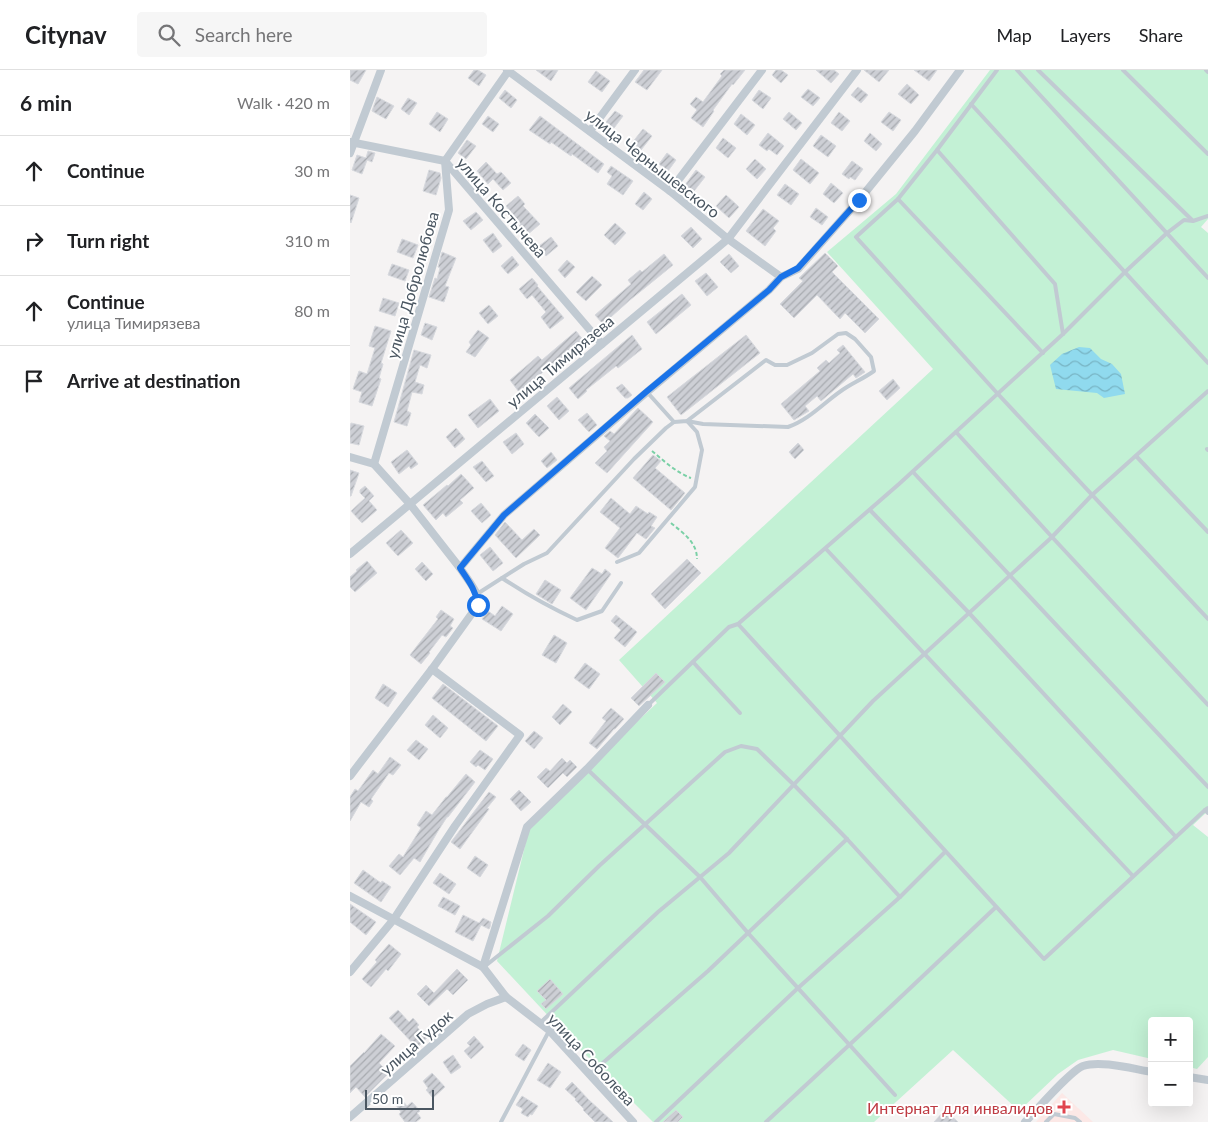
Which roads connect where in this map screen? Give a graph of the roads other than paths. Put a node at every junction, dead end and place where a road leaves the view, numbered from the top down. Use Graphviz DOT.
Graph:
graph roads {
  1 [pos="381,70"];
  2 [pos="508,70"];
  3 [pos="635,70"];
  4 [pos="762,70"];
  5 [pos="857,70"];
  6 [pos="960,70"];
  7 [pos="997,70"];
  8 [pos="1017,70"];
  9 [pos="1038,70"];
  10 [pos="1123,70"];
  11 [pos="971,104"];
  12 [pos="590,131"];
  13 [pos="352,142"];
  14 [pos="937,150"];
  15 [pos="350,153"];
  16 [pos="1208,154"];
  17 [pos="445,161"];
  18 [pos="670,191"];
  19 [pos="898,199"];
  20 [pos="1208,216"];
  21 [pos="1193,222"];
  22 [pos="1167,233"];
  23 [pos="728,239"];
  24 [pos="1125,272"];
  25 [pos="781,277"];
  26 [pos="1208,278"];
  27 [pos="1063,334"];
  28 [pos="602,344"];
  29 [pos="1043,353"];
  30 [pos="1208,363"];
  31 [pos="1208,391"];
  32 [pos="646,392"];
  33 [pos="998,394"];
  34 [pos="686,421"];
  35 [pos="674,422"];
  36 [pos="956,432"];
  37 [pos="1136,456"];
  38 [pos="350,457"];
  39 [pos="374,464"];
  40 [pos="912,472"];
  41 [pos="1092,495"];
  42 [pos="410,504"];
  43 [pos="870,510"];
  44 [pos="1208,532"];
  45 [pos="1052,537"];
  46 [pos="826,549"];
  47 [pos="350,554"];
  48 [pos="617,562"];
  49 [pos="460,568"];
  50 [pos="1010,576"];
  51 [pos="502,578"];
  52 [pos="621,584"];
  53 [pos="476,594"];
  54 [pos="970,614"];
  55 [pos="1208,619"];
  56 [pos="738,624"];
  57 [pos="925,655"];
  58 [pos="693,662"];
  59 [pos="432,668"];
  60 [pos="1208,704"];
  61 [pos="648,705"];
  62 [pos="740,713"];
  63 [pos="840,736"];
  64 [pos="587,769"];
  65 [pos="350,776"];
  66 [pos="794,785"];
  67 [pos="1208,787"];
  68 [pos="1207,810"];
  69 [pos="645,825"];
  70 [pos="1176,837"];
  71 [pos="847,839"];
  72 [pos="945,852"];
  73 [pos="1133,876"];
  74 [pos="700,877"];
  75 [pos="350,896"];
  76 [pos="900,898"];
  77 [pos="996,907"];
  78 [pos="394,919"];
  79 [pos="748,933"];
  80 [pos="483,967"];
  81 [pos="350,972"];
  82 [pos="798,988"];
  83 [pos="506,997"];
  84 [pos="540,1023"];
  85 [pos="549,1030"];
  86 [pos="849,1044"];
  87 [pos="1148,1071"];
  88 [pos="590,1076"];
  89 [pos="1193,1078"];
  90 [pos="1208,1080"];
  91 [pos="895,1095"];
  92 [pos="350,1117"];
  93 [pos="630,1121"];
  94 [pos="501,1122"];
  95 [pos="656,1122"];
  96 [pos="766,1122"];
  97 [pos="1026,1122"];
  98 [pos="1046,1122"];
  99 [pos="1080,1122"];
  1 -- 13 [label="street"];
  2 -- 12 [label="street, улица Чернышевского"];
  2 -- 17 [label="street"];
  3 -- 12 [label="street"];
  4 -- 18 [label="street"];
  5 -- 23 [label="street, улица Тимирязева"];
  6 -- 25 [label="street"];
  7 -- 11 [label="lane"];
  8 -- 22 [label="lane"];
  9 -- 21 [label="lane"];
  10 -- 16 [label="lane"];
  11 -- 14 [label="lane"];
  11 -- 24 [label="lane"];
  12 -- 18 [label="street, улица Чернышевского"];
  13 -- 15 [label="street"];
  13 -- 17 [label="street, улица Костычева"];
  14 -- 19 [label="lane"];
  14 -- 27 [label="lane"];
  17 -- 28 [label="street, улица Костычева"];
  17 -- 39 [label="street, улица Добролюбова"];
  18 -- 23 [label="street, улица Чернышевского"];
  19 -- 29 [label="lane"];
  19 -- 33 [label="lane"];
  20 -- 21 [label="lane"];
  21 -- 22 [label="lane"];
  22 -- 24 [label="lane"];
  22 -- 26 [label="lane"];
  23 -- 25 [label="street, улица Чернышевского"];
  23 -- 28 [label="street, улица Тимирязева"];
  24 -- 27 [label="lane"];
  24 -- 30 [label="lane"];
  25 -- 32 [label="street"];
  27 -- 29 [label="lane"];
  28 -- 42 [label="street, улица Тимирязева"];
  29 -- 33 [label="lane"];
  31 -- 37 [label="lane"];
  32 -- 35 [label="lane"];
  32 -- 49 [label="street"];
  33 -- 36 [label="lane"];
  33 -- 41 [label="lane"];
  34 -- 34 [label="lane"];
  34 -- 35 [label="lane"];
  34 -- 48 [label="lane"];
  35 -- 51 [label="lane"];
  36 -- 40 [label="lane"];
  36 -- 45 [label="lane"];
  37 -- 41 [label="lane"];
  37 -- 44 [label="lane"];
  38 -- 39 [label="street"];
  39 -- 42 [label="street"];
  40 -- 43 [label="lane"];
  40 -- 50 [label="lane"];
  41 -- 45 [label="lane"];
  41 -- 55 [label="lane"];
  42 -- 47 [label="street, улица Тимирязева"];
  42 -- 49 [label="street"];
  43 -- 46 [label="lane"];
  43 -- 54 [label="lane"];
  45 -- 50 [label="lane"];
  45 -- 60 [label="lane"];
  46 -- 56 [label="lane"];
  46 -- 57 [label="lane"];
  49 -- 53 [label="street"];
  50 -- 54 [label="lane"];
  50 -- 67 [label="lane"];
  51 -- 52 [label="lane"];
  51 -- 53 [label="lane"];
  53 -- 59 [label="street"];
  54 -- 57 [label="lane"];
  54 -- 70 [label="lane"];
  56 -- 58 [label="lane"];
  56 -- 63 [label="lane"];
  57 -- 63 [label="lane"];
  57 -- 73 [label="lane"];
  58 -- 61 [label="lane"];
  58 -- 62 [label="lane"];
  59 -- 65 [label="street"];
  59 -- 78 [label="street"];
  61 -- 64 [label="street"];
  63 -- 66 [label="lane"];
  63 -- 72 [label="lane"];
  64 -- 69 [label="lane"];
  64 -- 80 [label="street"];
  66 -- 69 [label="lane"];
  66 -- 71 [label="lane"];
  66 -- 74 [label="lane"];
  68 -- 70 [label="lane"];
  69 -- 74 [label="lane"];
  69 -- 80 [label="lane"];
  70 -- 73 [label="lane"];
  71 -- 76 [label="lane"];
  71 -- 79 [label="lane"];
  72 -- 76 [label="lane"];
  72 -- 77 [label="lane"];
  73 -- 77 [label="lane"];
  74 -- 79 [label="lane"];
  74 -- 84 [label="lane"];
  75 -- 78 [label="street"];
  76 -- 82 [label="lane"];
  77 -- 86 [label="lane"];
  78 -- 80 [label="street"];
  78 -- 81 [label="street"];
  79 -- 82 [label="lane"];
  79 -- 88 [label="lane"];
  80 -- 83 [label="street, улица Соболева"];
  82 -- 86 [label="lane"];
  82 -- 95 [label="lane"];
  83 -- 84 [label="street, улица Соболева"];
  83 -- 92 [label="street, улица Гудок"];
  84 -- 85 [label="street, улица Соболева"];
  85 -- 88 [label="street, улица Соболева"];
  85 -- 94 [label="lane"];
  86 -- 91 [label="lane"];
  86 -- 96 [label="lane"];
  87 -- 97 [label="street"];
  88 -- 93 [label="street, улица Соболева"];
  89 -- 90 [label="street"];
  98 -- 99 [label="lane"];
}
